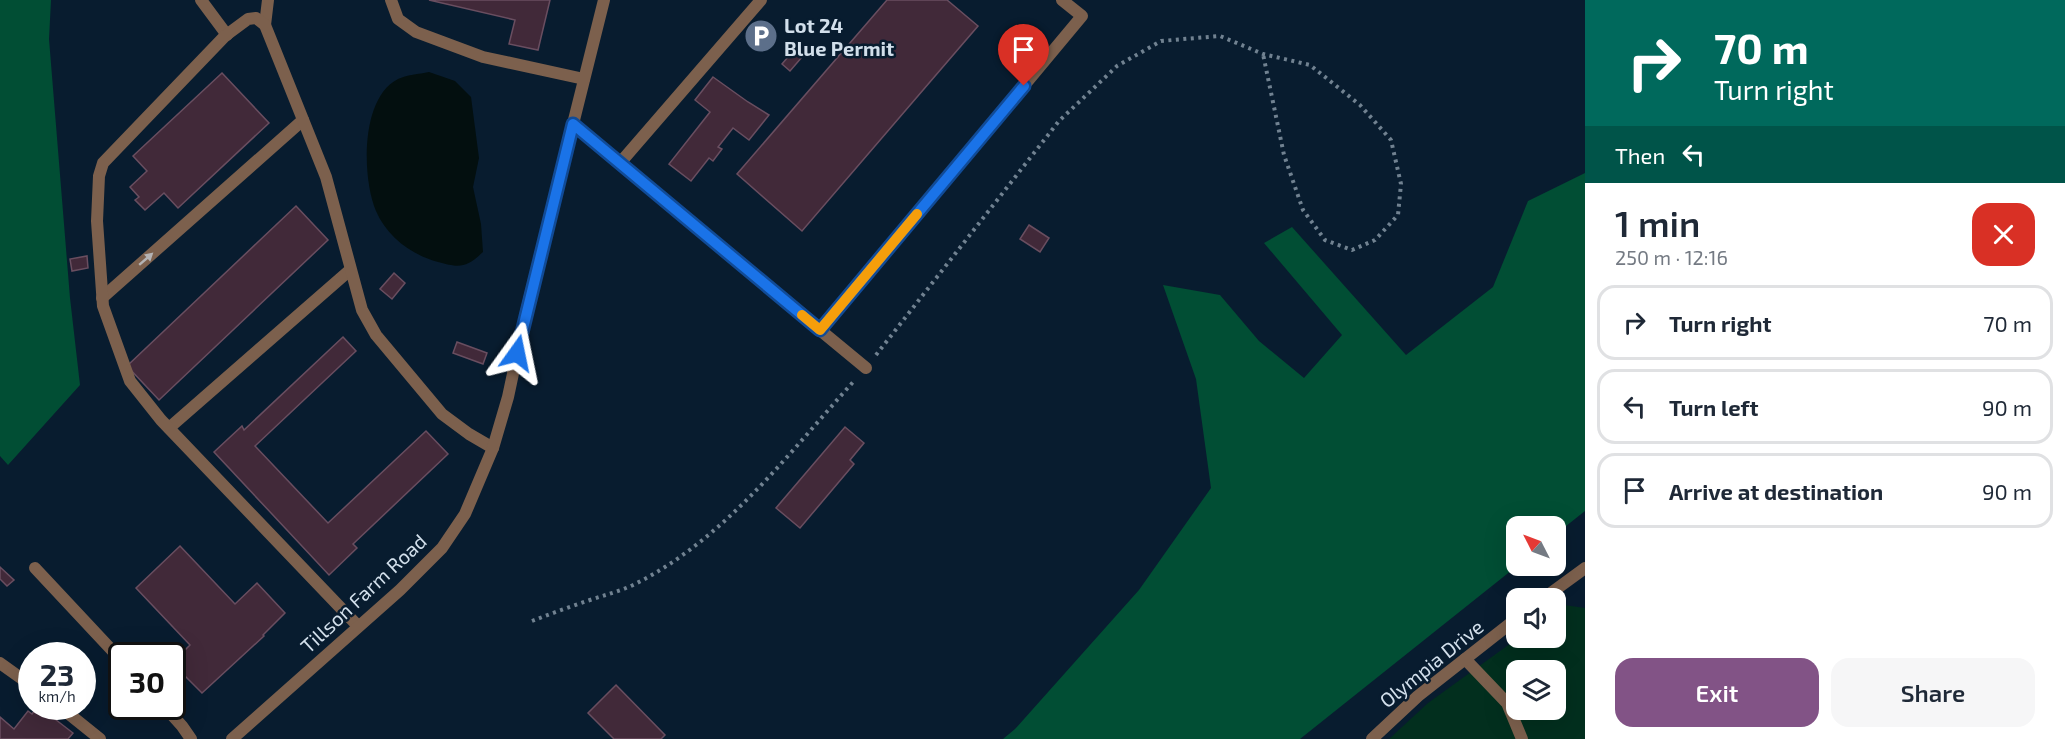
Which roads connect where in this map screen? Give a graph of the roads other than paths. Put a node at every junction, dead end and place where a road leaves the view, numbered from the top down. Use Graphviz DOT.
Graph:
graph roads {
  1 [pos="201,0"];
  2 [pos="268,0"];
  3 [pos="391,0"];
  4 [pos="604,0"];
  5 [pos="761,0"];
  6 [pos="1062,0"];
  7 [pos="265,25"];
  8 [pos="227,35"];
  9 [pos="584,79"];
  10 [pos="303,120"];
  11 [pos="573,124"];
  12 [pos="620,163"];
  13 [pos="350,270"];
  14 [pos="102,298"];
  15 [pos="820,330"];
  16 [pos="866,368"];
  17 [pos="169,428"];
  18 [pos="493,448"];
  19 [pos="35,568"];
  20 [pos="1584,570"];
  21 [pos="1558,588"];
  22 [pos="358,627"];
  23 [pos="1506,627"];
  24 [pos="108,646"];
  25 [pos="1465,659"];
  26 [pos="0,663"];
  27 [pos="18,676"];
  28 [pos="76,720"];
  29 [pos="177,720"];
  30 [pos="100,739"];
  31 [pos="191,739"];
  32 [pos="232,739"];
  33 [pos="1372,739"];
  34 [pos="1522,739"];
  1 -- 8 [label="street"];
  2 -- 7 [label="street"];
  3 -- 9 [label="street"];
  4 -- 9 [label="street, Tillson Farm Road"];
  5 -- 12 [label="street"];
  6 -- 15 [label="street"];
  7 -- 8 [label="street"];
  7 -- 10 [label="street"];
  8 -- 14 [label="street"];
  9 -- 11 [label="street, Tillson Farm Road"];
  10 -- 13 [label="street"];
  14 -- 10 [label="street, one-way"];
  11 -- 12 [label="street"];
  11 -- 18 [label="street, Tillson Farm Road"];
  12 -- 15 [label="street"];
  13 -- 17 [label="street"];
  13 -- 18 [label="street"];
  14 -- 17 [label="street"];
  15 -- 16 [label="street"];
  17 -- 22 [label="street"];
  18 -- 22 [label="street, Tillson Farm Road"];
  19 -- 24 [label="street"];
  20 -- 21 [label="street"];
  22 -- 32 [label="street, Tillson Farm Road"];
  23 -- 25 [label="street, Olympia Drive"];
  25 -- 33 [label="street, Olympia Drive"];
  25 -- 34 [label="street"];
  26 -- 27 [label="street"];
  28 -- 30 [label="street"];
  29 -- 31 [label="street"];
}
